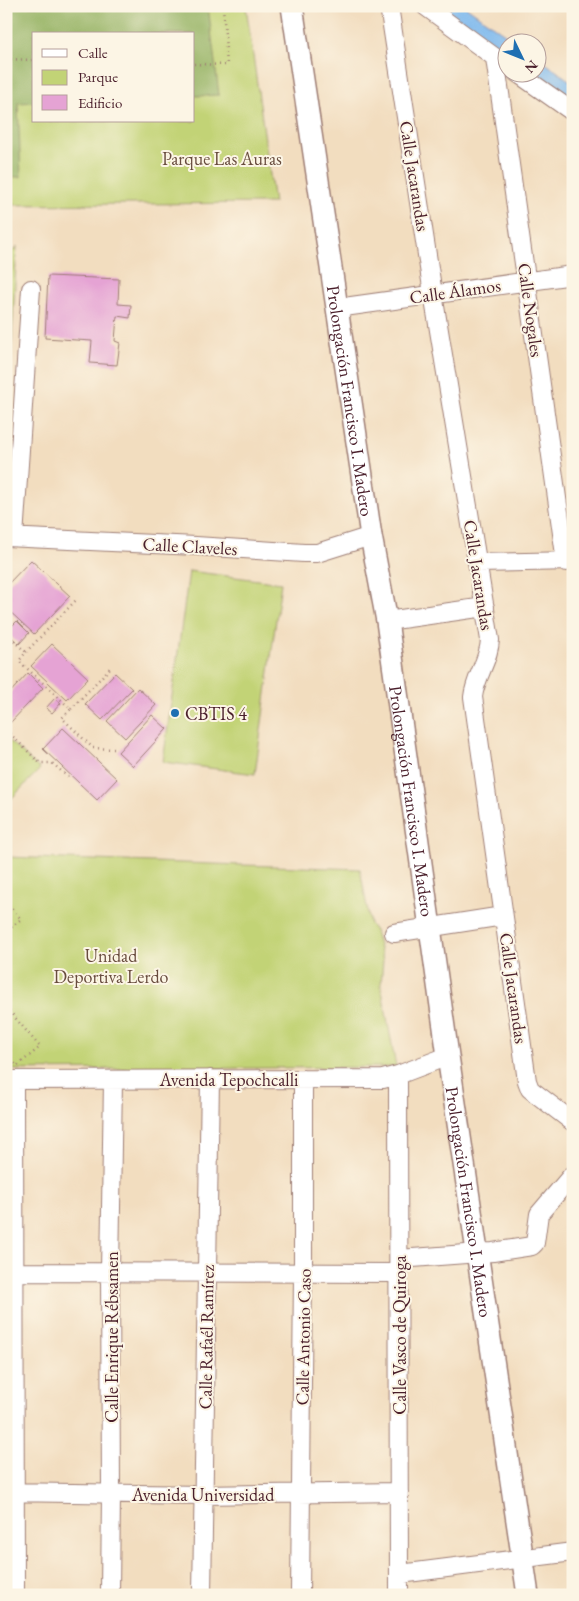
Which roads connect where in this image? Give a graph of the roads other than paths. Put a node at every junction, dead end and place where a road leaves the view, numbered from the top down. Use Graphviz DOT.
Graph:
graph roads {
  1 [pos="292,6"];
  2 [pos="389,6"];
  3 [pos="425,6"];
  4 [pos="496,58"];
  5 [pos="503,82"];
  6 [pos="530,82"];
  7 [pos="573,112"];
  8 [pos="573,275"];
  9 [pos="526,281"];
  10 [pos="31,289"];
  11 [pos="433,294"];
  12 [pos="337,308"];
  13 [pos="371,536"];
  14 [pos="10,537"];
  15 [pos="570,562"];
  16 [pos="477,564"];
  17 [pos="484,607"];
  18 [pos="387,621"];
  19 [pos="503,916"];
  20 [pos="430,928"];
  21 [pos="394,933"];
  22 [pos="448,1056"];
  23 [pos="398,1075"];
  24 [pos="210,1079"];
  25 [pos="303,1079"];
  26 [pos="10,1080"];
  27 [pos="113,1080"];
  28 [pos="573,1122"];
  29 [pos="573,1174"];
  30 [pos="477,1253"];
  31 [pos="399,1266"];
  32 [pos="10,1272"];
  33 [pos="110,1272"];
  34 [pos="207,1272"];
  35 [pos="304,1272"];
  36 [pos="10,1492"];
  37 [pos="399,1492"];
  38 [pos="111,1493"];
  39 [pos="301,1493"];
  40 [pos="203,1495"];
  41 [pos="573,1552"];
  42 [pos="522,1558"];
  43 [pos="400,1574"];
  44 [pos="15,1595"];
  45 [pos="110,1595"];
  46 [pos="202,1595"];
  47 [pos="300,1595"];
  48 [pos="399,1595"];
  49 [pos="528,1595"];
  1 -- 12 [label="main road, Prolongación Francisco I. Madero"];
  2 -- 11 [label="street, Calle Jacarandas"];
  3 -- 4 [label="street"];
  5 -- 9 [label="street, Calle Nogales"];
  6 -- 7 [label="street"];
  8 -- 9 [label="street, Calle Álamos"];
  9 -- 11 [label="street, Calle Álamos"];
  9 -- 15 [label="street, Calle Nogales"];
  10 -- 14 [label="street"];
  11 -- 12 [label="street, Calle Álamos"];
  11 -- 16 [label="street, Calle Jacarandas"];
  12 -- 13 [label="main road, Prolongación Francisco I. Madero"];
  13 -- 14 [label="street, Calle Claveles"];
  13 -- 18 [label="main road, Prolongación Francisco I. Madero"];
  15 -- 16 [label="street"];
  16 -- 17 [label="street, Calle Jacarandas"];
  17 -- 18 [label="street"];
  17 -- 19 [label="street, Calle Jacarandas"];
  18 -- 20 [label="main road, Prolongación Francisco I. Madero"];
  19 -- 20 [label="street"];
  19 -- 28 [label="street, Calle Jacarandas"];
  20 -- 21 [label="street"];
  20 -- 22 [label="main road, Prolongación Francisco I. Madero"];
  22 -- 23 [label="street, Avenida Tepochcalli"];
  22 -- 30 [label="main road, Prolongación Francisco I. Madero"];
  23 -- 25 [label="street, Avenida Tepochcalli"];
  23 -- 31 [label="street, Calle Vasco de Quiroga"];
  24 -- 25 [label="street, Avenida Tepochcalli"];
  24 -- 27 [label="street, Avenida Tepochcalli"];
  24 -- 34 [label="street, Calle Rafaél Ramírez"];
  25 -- 35 [label="street, Calle Antonio Caso"];
  26 -- 27 [label="street, Avenida Tepochcalli"];
  26 -- 32 [label="street"];
  27 -- 33 [label="street, Calle Enrique Rébsamen"];
  29 -- 30 [label="street"];
  30 -- 31 [label="street"];
  30 -- 42 [label="main road, Prolongación Francisco I. Madero"];
  31 -- 35 [label="street"];
  31 -- 37 [label="street, Calle Vasco de Quiroga"];
  32 -- 33 [label="street"];
  32 -- 36 [label="street"];
  33 -- 34 [label="street"];
  33 -- 38 [label="street, Calle Enrique Rébsamen"];
  34 -- 35 [label="street"];
  34 -- 40 [label="street, Calle Rafaél Ramírez"];
  35 -- 39 [label="street, Calle Antonio Caso"];
  36 -- 38 [label="street, Avenida Universidad"];
  36 -- 44 [label="street"];
  37 -- 39 [label="street, Avenida Universidad"];
  37 -- 43 [label="street, Calle Vasco de Quiroga"];
  38 -- 40 [label="street, Avenida Universidad"];
  38 -- 45 [label="street, Calle Enrique Rébsamen"];
  39 -- 40 [label="street, Avenida Universidad"];
  39 -- 47 [label="street, Calle Antonio Caso"];
  40 -- 46 [label="street, Calle Rafaél Ramírez"];
  41 -- 42 [label="street"];
  42 -- 43 [label="street"];
  42 -- 49 [label="main road, Prolongación Francisco I. Madero"];
  43 -- 48 [label="street, Calle Vasco de Quiroga"];
}
